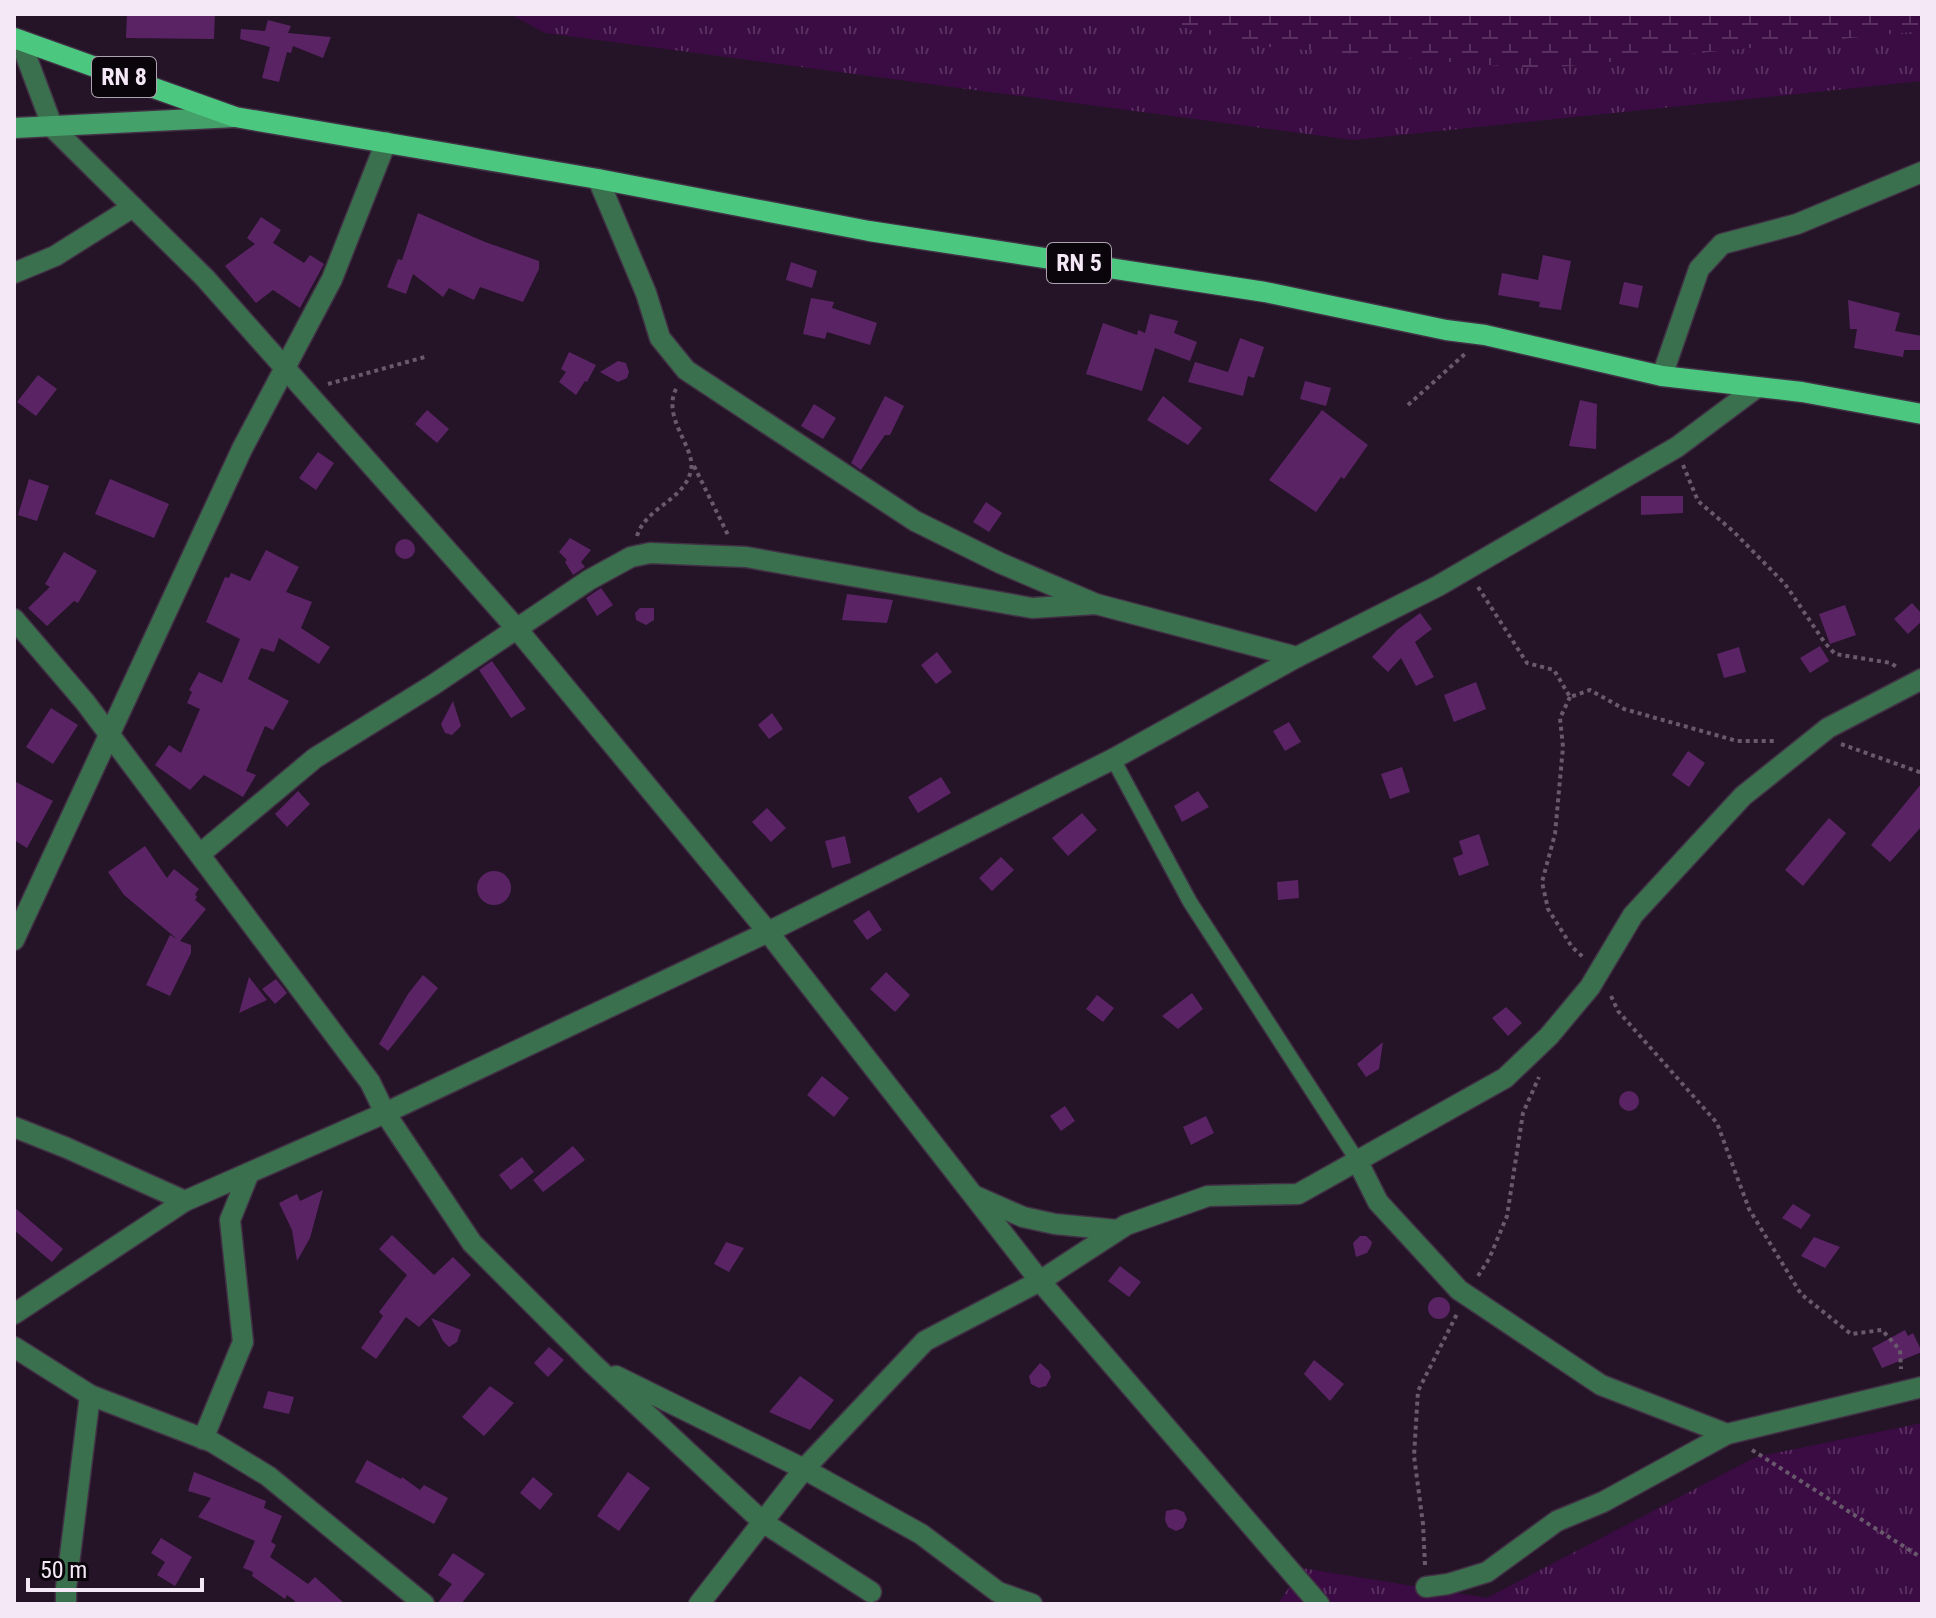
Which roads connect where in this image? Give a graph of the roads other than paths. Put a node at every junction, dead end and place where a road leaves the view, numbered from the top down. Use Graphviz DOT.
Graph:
graph roads {
  1 [pos="17,39"];
  2 [pos="235,117"];
  3 [pos="14,128"];
  4 [pos="53,128"];
  5 [pos="386,142"];
  6 [pos="1922,172"];
  7 [pos="598,179"];
  8 [pos="133,207"];
  9 [pos="14,273"];
  10 [pos="285,371"];
  11 [pos="1662,376"];
  12 [pos="1756,388"];
  13 [pos="1922,414"];
  14 [pos="1096,604"];
  15 [pos="14,619"];
  16 [pos="517,629"];
  17 [pos="1297,657"];
  18 [pos="1918,681"];
  19 [pos="110,736"];
  20 [pos="1113,759"];
  21 [pos="200,854"];
  22 [pos="768,932"];
  23 [pos="14,940"];
  24 [pos="385,1113"];
  25 [pos="14,1127"];
  26 [pos="1357,1160"];
  27 [pos="249,1173"];
  28 [pos="973,1195"];
  29 [pos="185,1201"];
  30 [pos="1117,1230"];
  31 [pos="1040,1281"];
  32 [pos="14,1314"];
  33 [pos="14,1347"];
  34 [pos="593,1364"];
  35 [pos="1922,1387"];
  36 [pos="90,1395"];
  37 [pos="1727,1434"];
  38 [pos="203,1439"];
  39 [pos="804,1469"];
  40 [pos="764,1523"];
  41 [pos="1426,1587"];
  42 [pos="871,1592"];
  43 [pos="66,1604"];
  44 [pos="424,1604"];
  45 [pos="699,1604"];
  46 [pos="1032,1604"];
  47 [pos="1319,1604"];
  1 -- 2 [label="main road, RN 8"];
  1 -- 4 [label="street"];
  2 -- 4 [label="street"];
  2 -- 5 [label="main road, RN 5"];
  3 -- 4 [label="street"];
  4 -- 8 [label="street"];
  5 -- 7 [label="main road, RN 5"];
  5 -- 10 [label="street"];
  6 -- 11 [label="street"];
  7 -- 11 [label="main road, RN 5"];
  7 -- 14 [label="street"];
  8 -- 9 [label="street"];
  8 -- 10 [label="street"];
  10 -- 16 [label="street"];
  10 -- 19 [label="street"];
  11 -- 12 [label="main road, RN 5"];
  12 -- 13 [label="main road, RN 5"];
  12 -- 17 [label="street"];
  14 -- 16 [label="street"];
  14 -- 17 [label="street"];
  15 -- 19 [label="street"];
  16 -- 21 [label="street"];
  16 -- 22 [label="street"];
  17 -- 20 [label="street"];
  18 -- 26 [label="street"];
  19 -- 21 [label="street"];
  19 -- 23 [label="street"];
  20 -- 22 [label="street"];
  20 -- 26 [label="lane"];
  21 -- 24 [label="street"];
  22 -- 24 [label="street"];
  22 -- 28 [label="street"];
  24 -- 27 [label="street"];
  24 -- 34 [label="street"];
  25 -- 29 [label="street"];
  26 -- 30 [label="street"];
  26 -- 37 [label="street"];
  27 -- 29 [label="street"];
  27 -- 38 [label="street"];
  28 -- 30 [label="street"];
  28 -- 31 [label="street"];
  29 -- 32 [label="street"];
  30 -- 31 [label="street"];
  31 -- 39 [label="street"];
  31 -- 47 [label="street"];
  33 -- 36 [label="street"];
  34 -- 39 [label="street"];
  34 -- 40 [label="street"];
  35 -- 37 [label="street"];
  36 -- 38 [label="street"];
  36 -- 43 [label="street"];
  37 -- 41 [label="street"];
  38 -- 44 [label="street"];
  39 -- 40 [label="street"];
  39 -- 46 [label="street"];
  40 -- 42 [label="street"];
  40 -- 45 [label="street"];
}
